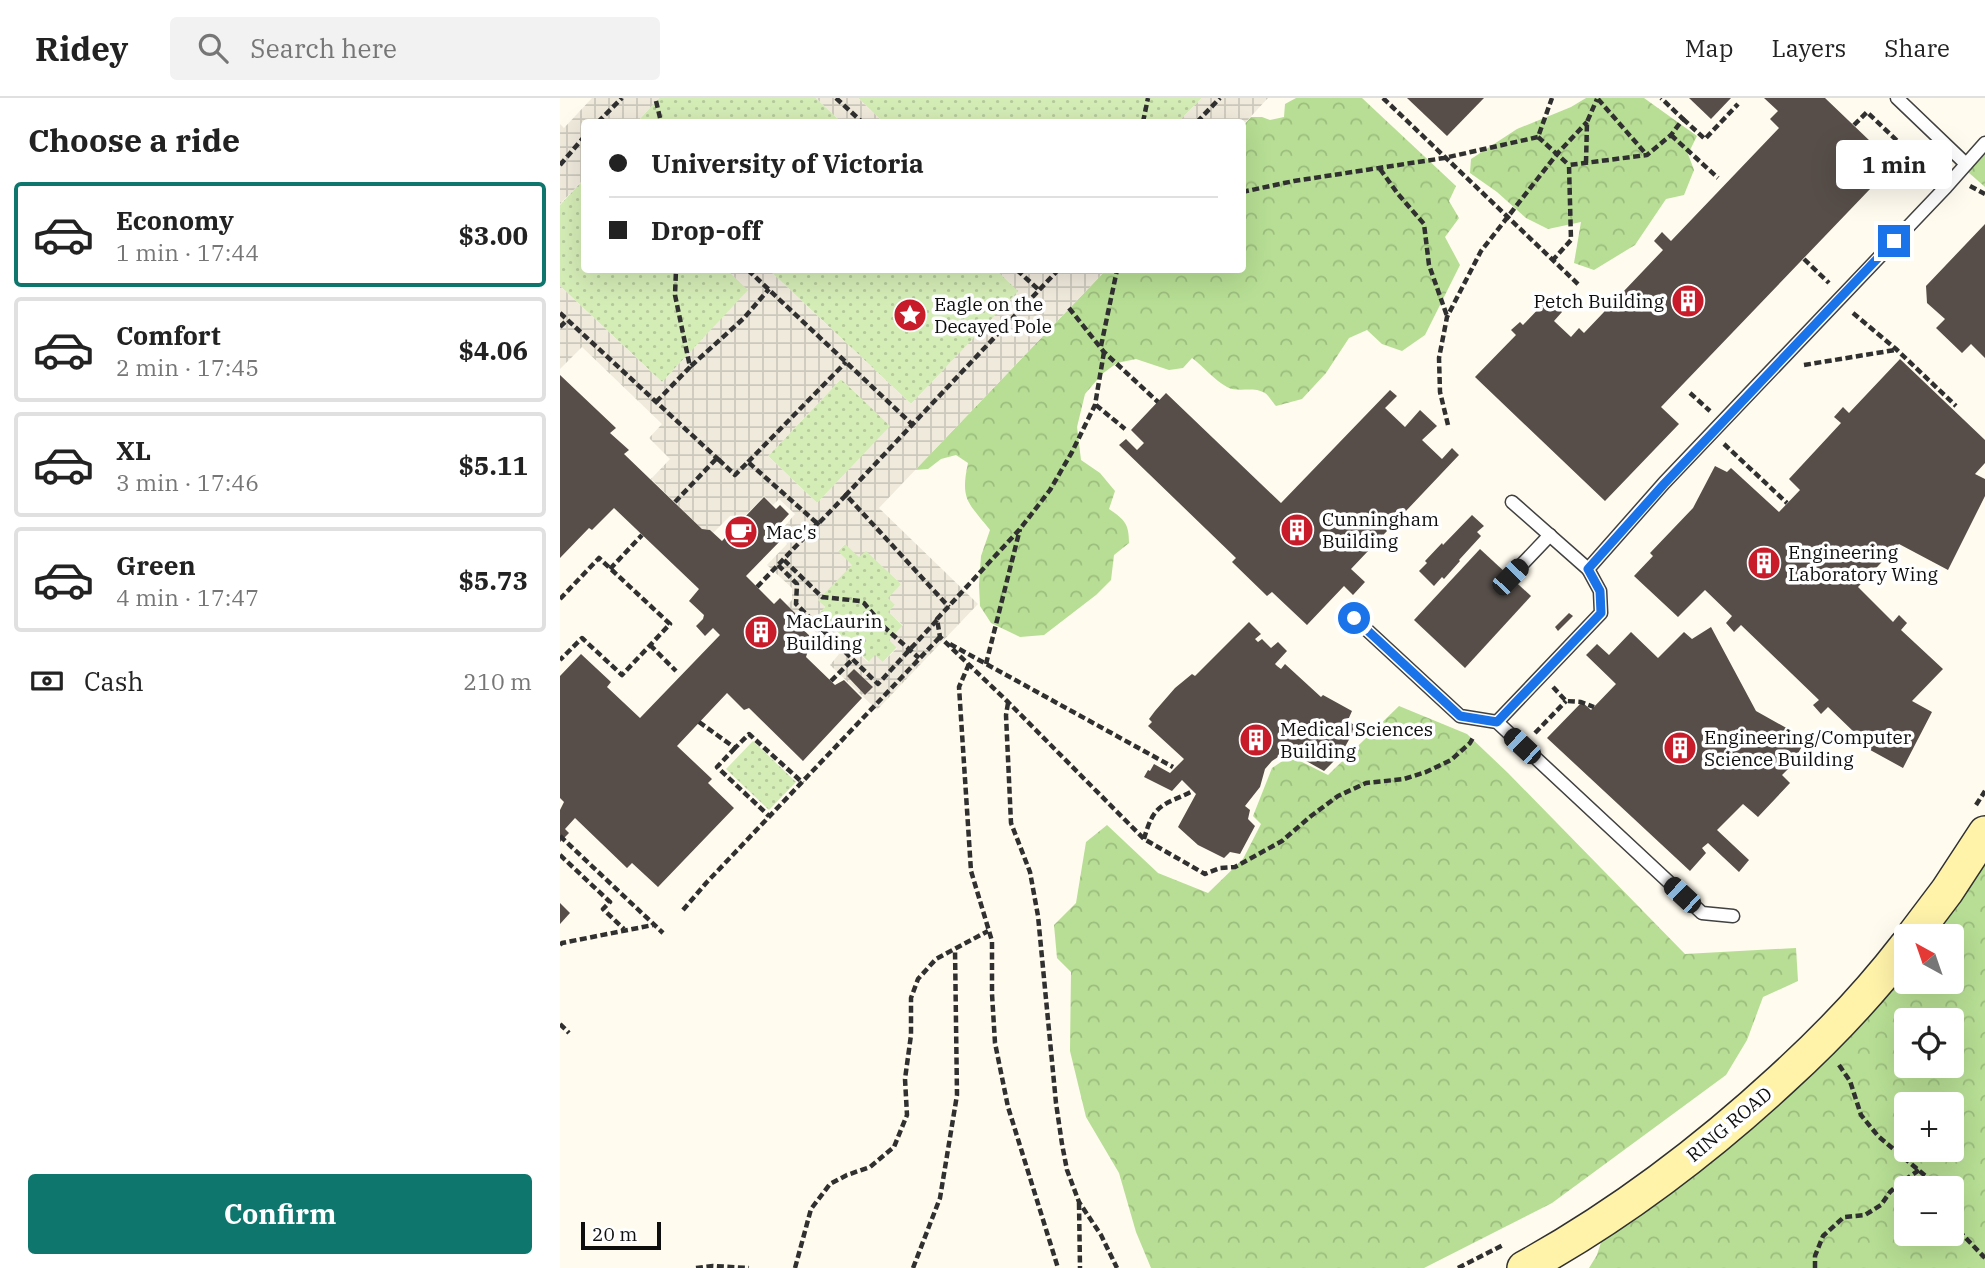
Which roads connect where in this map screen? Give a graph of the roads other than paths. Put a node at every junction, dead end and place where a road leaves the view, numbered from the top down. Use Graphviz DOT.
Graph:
graph roads {
  1 [pos="1897,98"];
  2 [pos="1985,143"];
  3 [pos="1966,164"];
  4 [pos="1512,502"];
  5 [pos="1550,535"];
  6 [pos="1588,569"];
  7 [pos="1510,577"];
  8 [pos="1354,618"];
  9 [pos="1497,722"];
  10 [pos="1985,833"];
  11 [pos="1733,916"];
  12 [pos="1922,924"];
  13 [pos="1894,961"];
  14 [pos="1516,1255"];
  1 -- 3 [label="lane"];
  2 -- 3 [label="lane"];
  3 -- 6 [label="lane"];
  4 -- 5 [label="lane"];
  5 -- 6 [label="lane"];
  5 -- 7 [label="lane"];
  6 -- 9 [label="lane"];
  8 -- 9 [label="lane"];
  9 -- 11 [label="lane"];
  10 -- 12 [label="street"];
  13 -- 14 [label="street, RING ROAD"];
}
